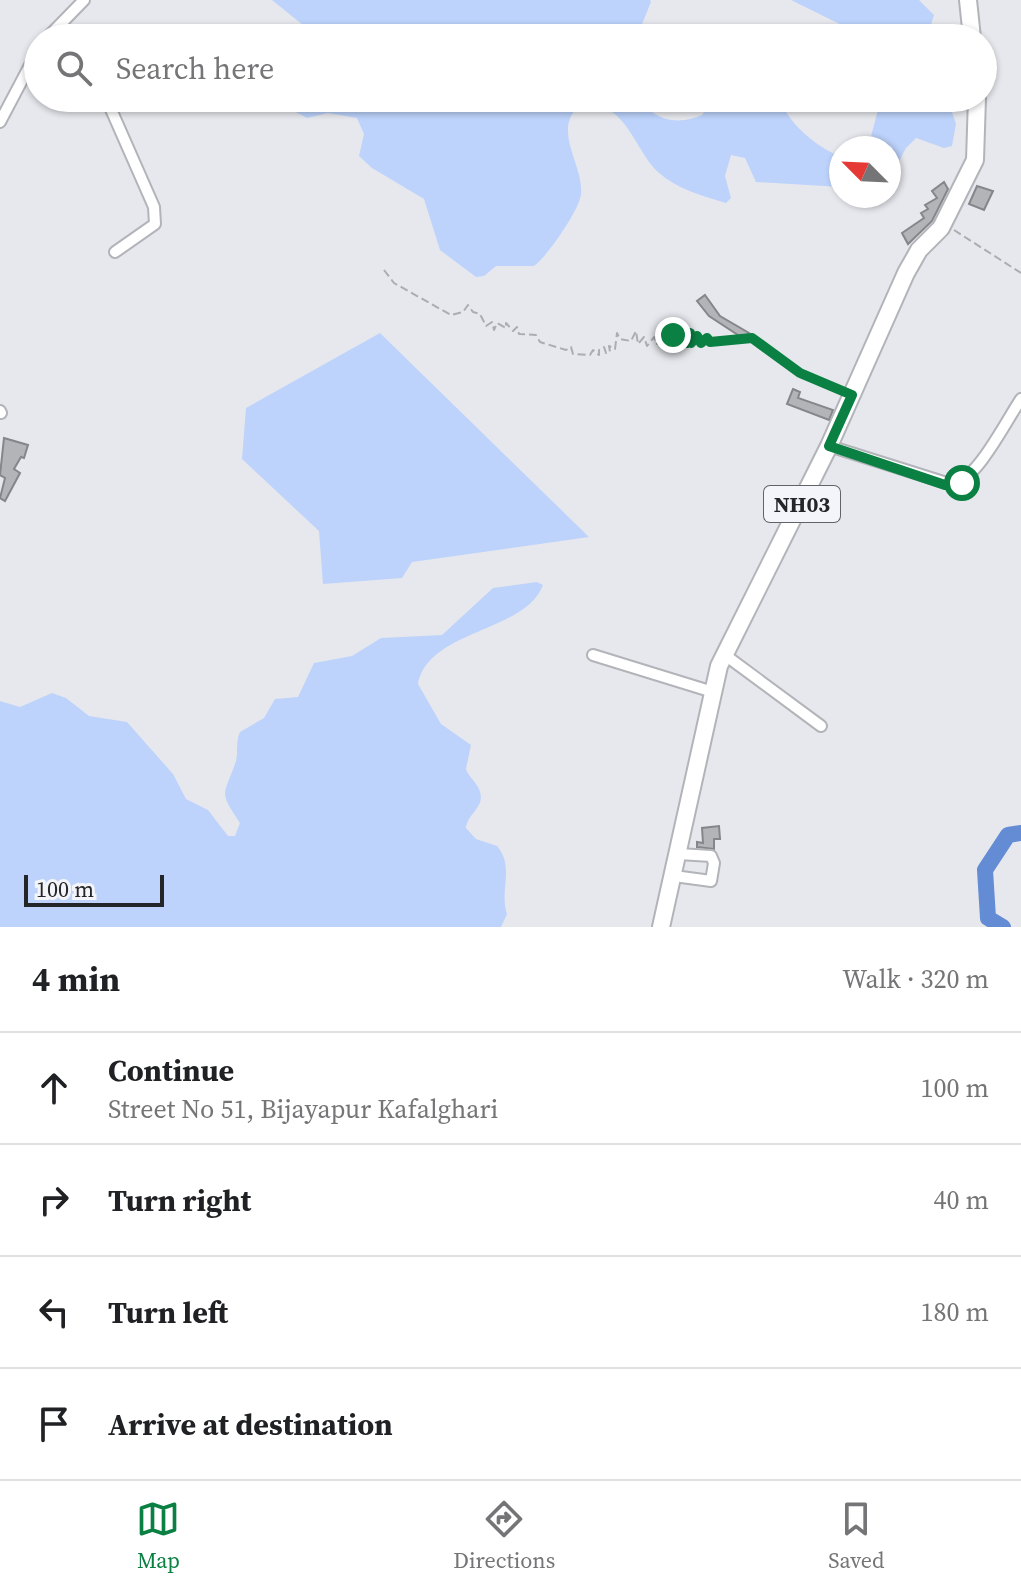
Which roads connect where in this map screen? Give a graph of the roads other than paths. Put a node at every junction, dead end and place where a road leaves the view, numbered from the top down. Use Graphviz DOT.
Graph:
graph roads {
  1 [pos="84,0"];
  2 [pos="968,0"];
  3 [pos="61,24"];
  4 [pos="971,24"];
  5 [pos="24,77"];
  6 [pos="112,112"];
  7 [pos="977,112"];
  8 [pos="0,122"];
  9 [pos="115,252"];
  10 [pos="1021,399"];
  11 [pos="829,446"];
  12 [pos="593,655"];
  13 [pos="725,655"];
  14 [pos="713,692"];
  15 [pos="821,726"];
  16 [pos="679,854"];
  17 [pos="674,876"];
  18 [pos="661,927"];
  1 -- 3 [label="street"];
  2 -- 4 [label="main road"];
  5 -- 8 [label="street"];
  6 -- 9 [label="street"];
  7 -- 11 [label="main road, NH03"];
  10 -- 11 [label="street"];
  11 -- 13 [label="main road, NH03"];
  12 -- 14 [label="street"];
  13 -- 14 [label="main road, NH03"];
  13 -- 15 [label="street"];
  14 -- 16 [label="main road, NH03"];
  16 -- 17 [label="main road, NH03"];
  16 -- 17 [label="street"];
  17 -- 18 [label="main road, NH03"];
}
